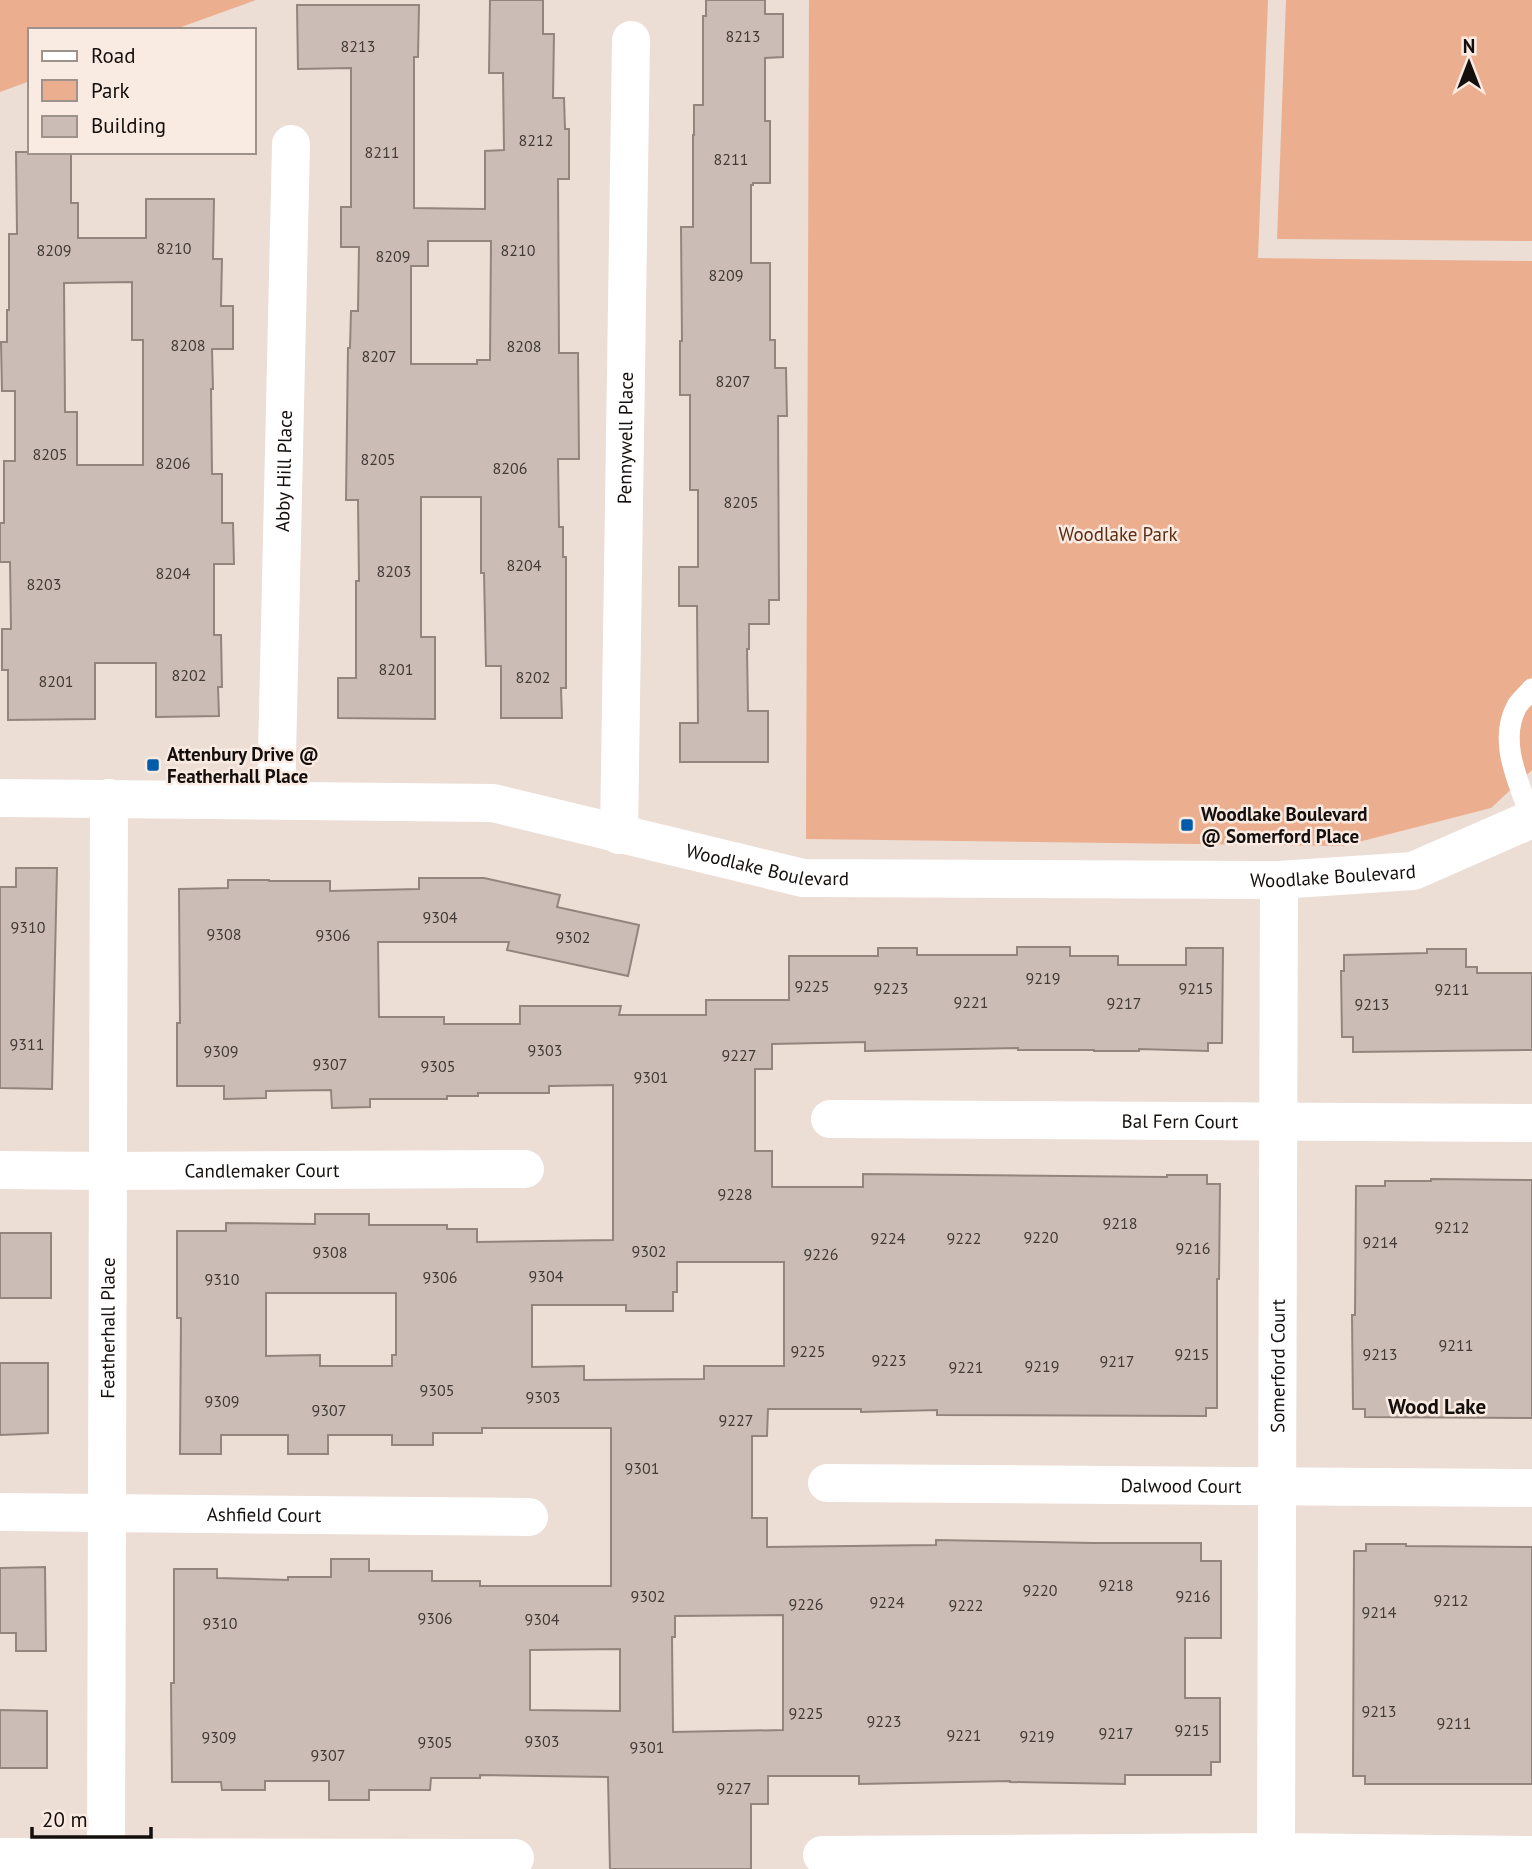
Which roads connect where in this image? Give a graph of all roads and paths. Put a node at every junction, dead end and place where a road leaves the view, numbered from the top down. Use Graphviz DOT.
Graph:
graph roads {
  1 [pos="631,40"];
  2 [pos="291,144"];
  3 [pos="1532,690"];
  4 [pos="0,798"];
  5 [pos="109,799"];
  6 [pos="276,800"];
  7 [pos="1532,819"];
  8 [pos="619,835"];
  9 [pos="1279,880"];
  10 [pos="830,1119"];
  11 [pos="1278,1121"];
  12 [pos="1532,1123"];
  13 [pos="525,1169"];
  14 [pos="0,1170"];
  15 [pos="108,1171"];
  16 [pos="827,1483"];
  17 [pos="1276,1485"];
  18 [pos="1532,1488"];
  19 [pos="0,1512"];
  20 [pos="107,1513"];
  21 [pos="529,1517"];
  22 [pos="1276,1852"];
  23 [pos="822,1855"];
  24 [pos="1532,1855"];
  25 [pos="106,1856"];
  26 [pos="0,1857"];
  27 [pos="515,1858"];
  1 -- 8 [label="street, Pennywell Place"];
  2 -- 6 [label="street, Abby Hill Place"];
  3 -- 7 [label="lane"];
  4 -- 5 [label="street, Woodlake Boulevard"];
  5 -- 6 [label="street, Woodlake Boulevard"];
  5 -- 15 [label="street, Featherhall Place"];
  6 -- 8 [label="street, Woodlake Boulevard"];
  7 -- 9 [label="street, Woodlake Boulevard"];
  8 -- 9 [label="street, Woodlake Boulevard"];
  9 -- 11 [label="street, Somerford Court"];
  10 -- 11 [label="street, Bal Fern Court"];
  11 -- 12 [label="street, Bal Fern Court"];
  11 -- 17 [label="street, Somerford Court"];
  13 -- 15 [label="street, Candlemaker Court"];
  14 -- 15 [label="street, Candlemaker Court"];
  15 -- 20 [label="street, Featherhall Place"];
  16 -- 17 [label="street, Dalwood Court"];
  17 -- 18 [label="street, Dalwood Court"];
  17 -- 22 [label="street, Somerford Court"];
  19 -- 20 [label="street, Ashfield Court"];
  20 -- 21 [label="street, Ashfield Court"];
  20 -- 25 [label="street, Featherhall Place"];
  22 -- 23 [label="street"];
  22 -- 24 [label="street"];
  25 -- 26 [label="street"];
  25 -- 27 [label="street"];
}
